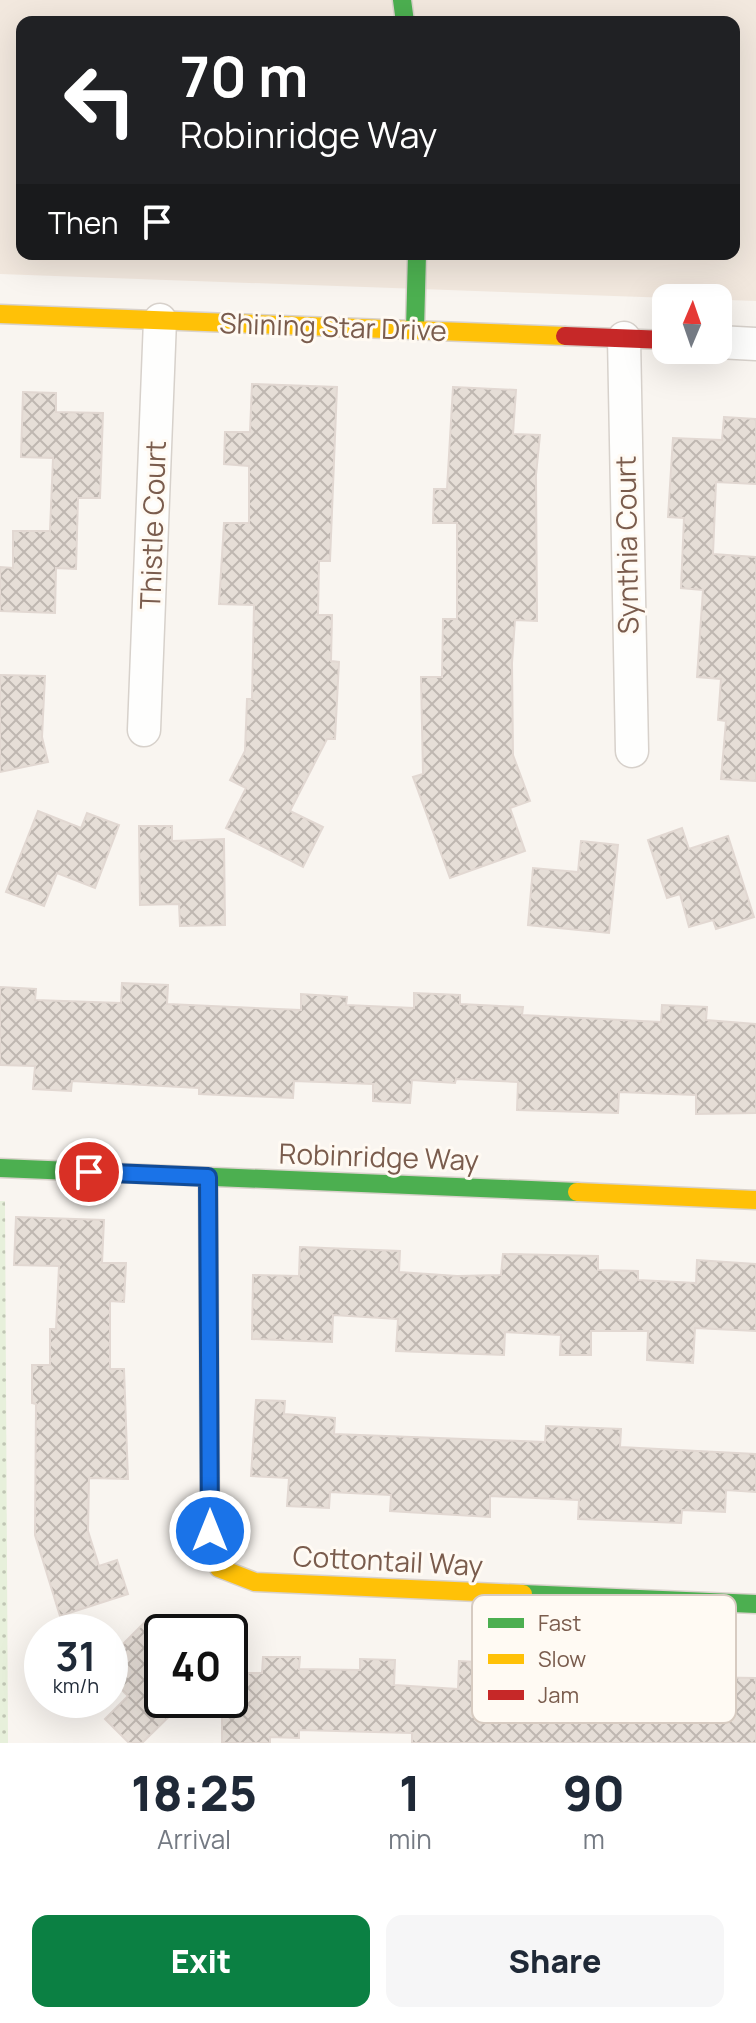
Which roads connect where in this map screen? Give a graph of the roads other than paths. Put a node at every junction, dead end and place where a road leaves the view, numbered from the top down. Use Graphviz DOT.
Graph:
graph roads {
  1 [pos="417,260"];
  2 [pos="0,314"];
  3 [pos="160,320"];
  4 [pos="415,329"];
  5 [pos="624,338"];
  6 [pos="652,339"];
  7 [pos="732,343"];
  8 [pos="756,344"];
  9 [pos="144,730"];
  10 [pos="632,751"];
  11 [pos="0,1168"];
  12 [pos="208,1177"];
  13 [pos="756,1200"];
  14 [pos="551,1595"];
  15 [pos="736,1603"];
  16 [pos="756,1604"];
  1 -- 4 [label="street"];
  2 -- 3 [label="street, Shining Star Drive"];
  3 -- 4 [label="street, Shining Star Drive"];
  3 -- 9 [label="street, Thistle Court"];
  4 -- 5 [label="street, Shining Star Drive"];
  5 -- 6 [label="street, Shining Star Drive"];
  5 -- 10 [label="street, Synthia Court"];
  7 -- 8 [label="street"];
  11 -- 12 [label="street, Robinridge Way"];
  12 -- 13 [label="street, Robinridge Way"];
  12 -- 14 [label="street, Cottontail Way"];
  15 -- 16 [label="street, Cottontail Way"];
}
